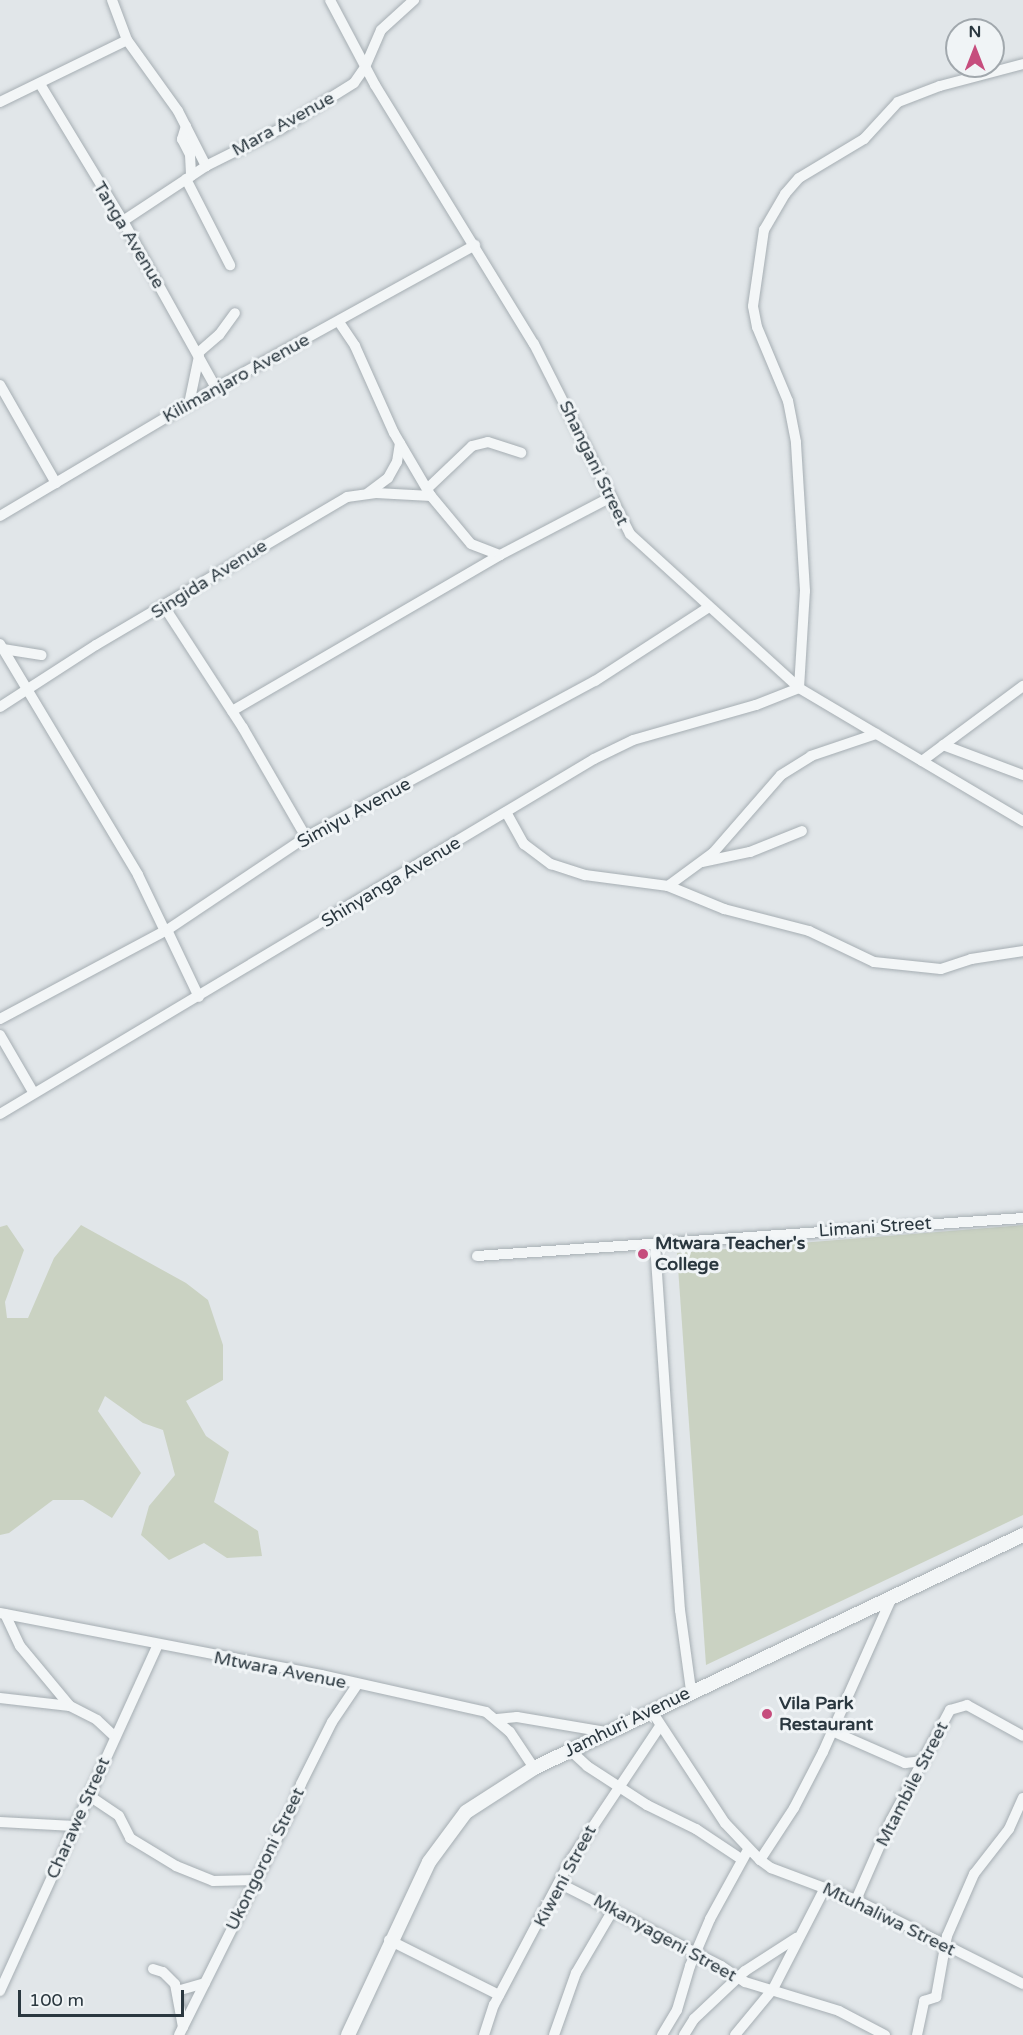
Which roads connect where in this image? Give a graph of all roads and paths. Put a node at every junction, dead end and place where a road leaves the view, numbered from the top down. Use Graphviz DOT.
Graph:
graph roads {
  1 [pos="112,0"];
  2 [pos="330,0"];
  3 [pos="414,0"];
  4 [pos="128,39"];
  5 [pos="1023,64"];
  6 [pos="365,68"];
  7 [pos="40,84"];
  8 [pos="0,102"];
  9 [pos="186,126"];
  10 [pos="206,166"];
  11 [pos="188,177"];
  12 [pos="123,221"];
  13 [pos="475,246"];
  14 [pos="230,265"];
  15 [pos="235,314"];
  16 [pos="339,322"];
  17 [pos="199,355"];
  18 [pos="0,385"];
  19 [pos="216,388"];
  20 [pos="189,404"];
  21 [pos="400,443"];
  22 [pos="521,453"];
  23 [pos="56,483"];
  24 [pos="430,492"];
  25 [pos="368,494"];
  26 [pos="609,498"];
  27 [pos="0,516"];
  28 [pos="500,555"];
  29 [pos="165,608"];
  30 [pos="709,608"];
  31 [pos="1,646"];
  32 [pos="42,655"];
  33 [pos="1023,686"];
  34 [pos="800,688"];
  35 [pos="26,690"];
  36 [pos="0,707"];
  37 [pos="232,711"];
  38 [pos="876,734"];
  39 [pos="943,745"];
  40 [pos="922,761"];
  41 [pos="1023,775"];
  42 [pos="506,812"];
  43 [pos="1023,821"];
  44 [pos="802,831"];
  45 [pos="306,837"];
  46 [pos="701,862"];
  47 [pos="668,886"];
  48 [pos="166,931"];
  49 [pos="1023,951"];
  50 [pos="199,997"];
  51 [pos="0,1019"];
  52 [pos="0,1035"];
  53 [pos="33,1092"];
  54 [pos="0,1114"];
  55 [pos="1023,1218"];
  56 [pos="655,1244"];
  57 [pos="477,1256"];
  58 [pos="1023,1535"];
  59 [pos="894,1594"];
  60 [pos="3,1613"];
  61 [pos="157,1646"];
  62 [pos="357,1685"];
  63 [pos="691,1690"];
  64 [pos="0,1698"];
  65 [pos="70,1706"];
  66 [pos="651,1710"];
  67 [pos="497,1719"];
  68 [pos="660,1726"];
  69 [pos="832,1731"];
  70 [pos="606,1732"];
  71 [pos="1023,1736"];
  72 [pos="115,1737"];
  73 [pos="570,1750"];
  74 [pos="924,1761"];
  75 [pos="534,1767"];
  76 [pos="618,1786"];
  77 [pos="88,1795"];
  78 [pos="1023,1798"];
  79 [pos="0,1822"];
  80 [pos="74,1827"];
  81 [pos="748,1850"];
  82 [pos="741,1859"];
  83 [pos="760,1860"];
  84 [pos="256,1880"];
  85 [pos="559,1883"];
  86 [pos="825,1888"];
  87 [pos="856,1900"];
  88 [pos="613,1910"];
  89 [pos="796,1938"];
  90 [pos="389,1940"];
  91 [pos="946,1947"];
  92 [pos="695,1953"];
  93 [pos="153,1969"];
  94 [pos="737,1979"];
  95 [pos="205,1983"];
  96 [pos="1023,1984"];
  97 [pos="773,1989"];
  98 [pos="0,1991"];
  99 [pos="177,1991"];
  100 [pos="499,1995"];
  101 [pos="181,2033"];
  102 [pos="348,2035"];
  103 [pos="484,2035"];
  104 [pos="554,2035"];
  105 [pos="662,2035"];
  106 [pos="684,2035"];
  107 [pos="735,2035"];
  108 [pos="885,2035"];
  109 [pos="917,2035"];
  1 -- 4 [label="street"];
  2 -- 6 [label="street, Shangani Street"];
  3 -- 6 [label="street, Mara Avenue"];
  4 -- 7 [label="street"];
  4 -- 9 [label="street"];
  5 -- 34 [label="street"];
  6 -- 10 [label="street, Mara Avenue"];
  6 -- 13 [label="street, Shangani Street"];
  7 -- 8 [label="street"];
  7 -- 12 [label="street, Tanga Avenue"];
  9 -- 10 [label="street"];
  9 -- 11 [label="street"];
  10 -- 11 [label="street, Mara Avenue"];
  11 -- 12 [label="street, Mara Avenue"];
  11 -- 14 [label="street"];
  12 -- 17 [label="street, Tanga Avenue"];
  13 -- 16 [label="street, Kilimanjaro Avenue"];
  13 -- 26 [label="street, Shangani Street"];
  15 -- 17 [label="street"];
  16 -- 19 [label="street, Kilimanjaro Avenue"];
  16 -- 21 [label="street"];
  17 -- 19 [label="street, Tanga Avenue"];
  17 -- 20 [label="street"];
  18 -- 23 [label="street"];
  19 -- 20 [label="street, Kilimanjaro Avenue"];
  20 -- 23 [label="street, Kilimanjaro Avenue"];
  21 -- 24 [label="street"];
  21 -- 25 [label="street"];
  22 -- 24 [label="street"];
  23 -- 27 [label="street, Kilimanjaro Avenue"];
  24 -- 25 [label="street, Singida Avenue"];
  24 -- 28 [label="street"];
  25 -- 29 [label="street, Singida Avenue"];
  26 -- 28 [label="street"];
  26 -- 30 [label="street, Shangani Street"];
  28 -- 37 [label="street"];
  29 -- 35 [label="street, Singida Avenue"];
  29 -- 37 [label="street"];
  30 -- 34 [label="street, Shangani Street"];
  30 -- 45 [label="street, Simiyu Avenue"];
  31 -- 32 [label="street"];
  31 -- 35 [label="street"];
  33 -- 39 [label="street"];
  34 -- 38 [label="street, Shangani Street"];
  34 -- 42 [label="street, Shinyanga Avenue"];
  35 -- 36 [label="street, Singida Avenue"];
  35 -- 48 [label="street"];
  37 -- 45 [label="street"];
  38 -- 40 [label="street, Shangani Street"];
  38 -- 46 [label="street"];
  39 -- 40 [label="street"];
  39 -- 41 [label="street"];
  40 -- 43 [label="street, Shangani Street"];
  42 -- 47 [label="street"];
  42 -- 50 [label="street, Shinyanga Avenue"];
  44 -- 46 [label="street"];
  45 -- 48 [label="street, Simiyu Avenue"];
  46 -- 47 [label="street"];
  47 -- 49 [label="street"];
  48 -- 50 [label="street"];
  48 -- 51 [label="street, Simiyu Avenue"];
  50 -- 53 [label="street, Shinyanga Avenue"];
  52 -- 53 [label="street"];
  53 -- 54 [label="street, Shinyanga Avenue"];
  55 -- 56 [label="street, Limani Street"];
  56 -- 57 [label="street, Limani Street"];
  56 -- 63 [label="street"];
  58 -- 59 [label="street, Jamhuri Avenue"];
  59 -- 63 [label="street, Jamhuri Avenue"];
  59 -- 69 [label="street"];
  60 -- 61 [label="street, Mtwara Avenue"];
  60 -- 65 [label="street"];
  61 -- 62 [label="street, Mtwara Avenue"];
  61 -- 72 [label="street, Charawe Street"];
  62 -- 67 [label="street, Mtwara Avenue"];
  62 -- 84 [label="street, Ukongoroni Street"];
  63 -- 66 [label="street, Jamhuri Avenue"];
  64 -- 65 [label="street"];
  65 -- 72 [label="street"];
  66 -- 68 [label="street, Mtuhaliwa Street"];
  66 -- 70 [label="street, Jamhuri Avenue"];
  67 -- 70 [label="street"];
  67 -- 75 [label="street"];
  68 -- 76 [label="street, Kiweni Street"];
  68 -- 81 [label="street, Mtuhaliwa Street"];
  69 -- 74 [label="street"];
  69 -- 83 [label="street"];
  70 -- 73 [label="street, Jamhuri Avenue"];
  71 -- 74 [label="street, Mtambile Street"];
  72 -- 77 [label="street, Charawe Street"];
  73 -- 75 [label="street, Jamhuri Avenue"];
  73 -- 76 [label="street"];
  74 -- 87 [label="street, Mtambile Street"];
  75 -- 90 [label="street, Jamhuri Avenue"];
  76 -- 82 [label="street"];
  76 -- 85 [label="street, Kiweni Street"];
  77 -- 80 [label="street, Charawe Street"];
  77 -- 84 [label="street"];
  78 -- 91 [label="street"];
  79 -- 80 [label="street"];
  80 -- 98 [label="street, Charawe Street"];
  81 -- 82 [label="street"];
  81 -- 83 [label="street, Mtuhaliwa Street"];
  82 -- 92 [label="street"];
  83 -- 86 [label="street, Mtuhaliwa Street"];
  84 -- 95 [label="street, Ukongoroni Street"];
  85 -- 88 [label="street, Mkanyageni Street"];
  85 -- 100 [label="street, Kiweni Street"];
  86 -- 87 [label="street, Mtuhaliwa Street"];
  86 -- 89 [label="street"];
  87 -- 91 [label="street, Mtuhaliwa Street"];
  88 -- 92 [label="street, Mkanyageni Street"];
  88 -- 104 [label="street"];
  89 -- 94 [label="street"];
  89 -- 97 [label="street"];
  90 -- 100 [label="street"];
  90 -- 102 [label="street, Jamhuri Avenue"];
  91 -- 96 [label="street, Mtuhaliwa Street"];
  91 -- 109 [label="street"];
  92 -- 94 [label="street, Mkanyageni Street"];
  92 -- 105 [label="street"];
  93 -- 99 [label="street"];
  94 -- 97 [label="street, Mkanyageni Street"];
  94 -- 106 [label="street"];
  95 -- 99 [label="street"];
  95 -- 101 [label="street, Ukongoroni Street"];
  97 -- 107 [label="street"];
  97 -- 108 [label="street, Mkanyageni Street"];
  99 -- 101 [label="street"];
  100 -- 103 [label="street, Kiweni Street"];
}
